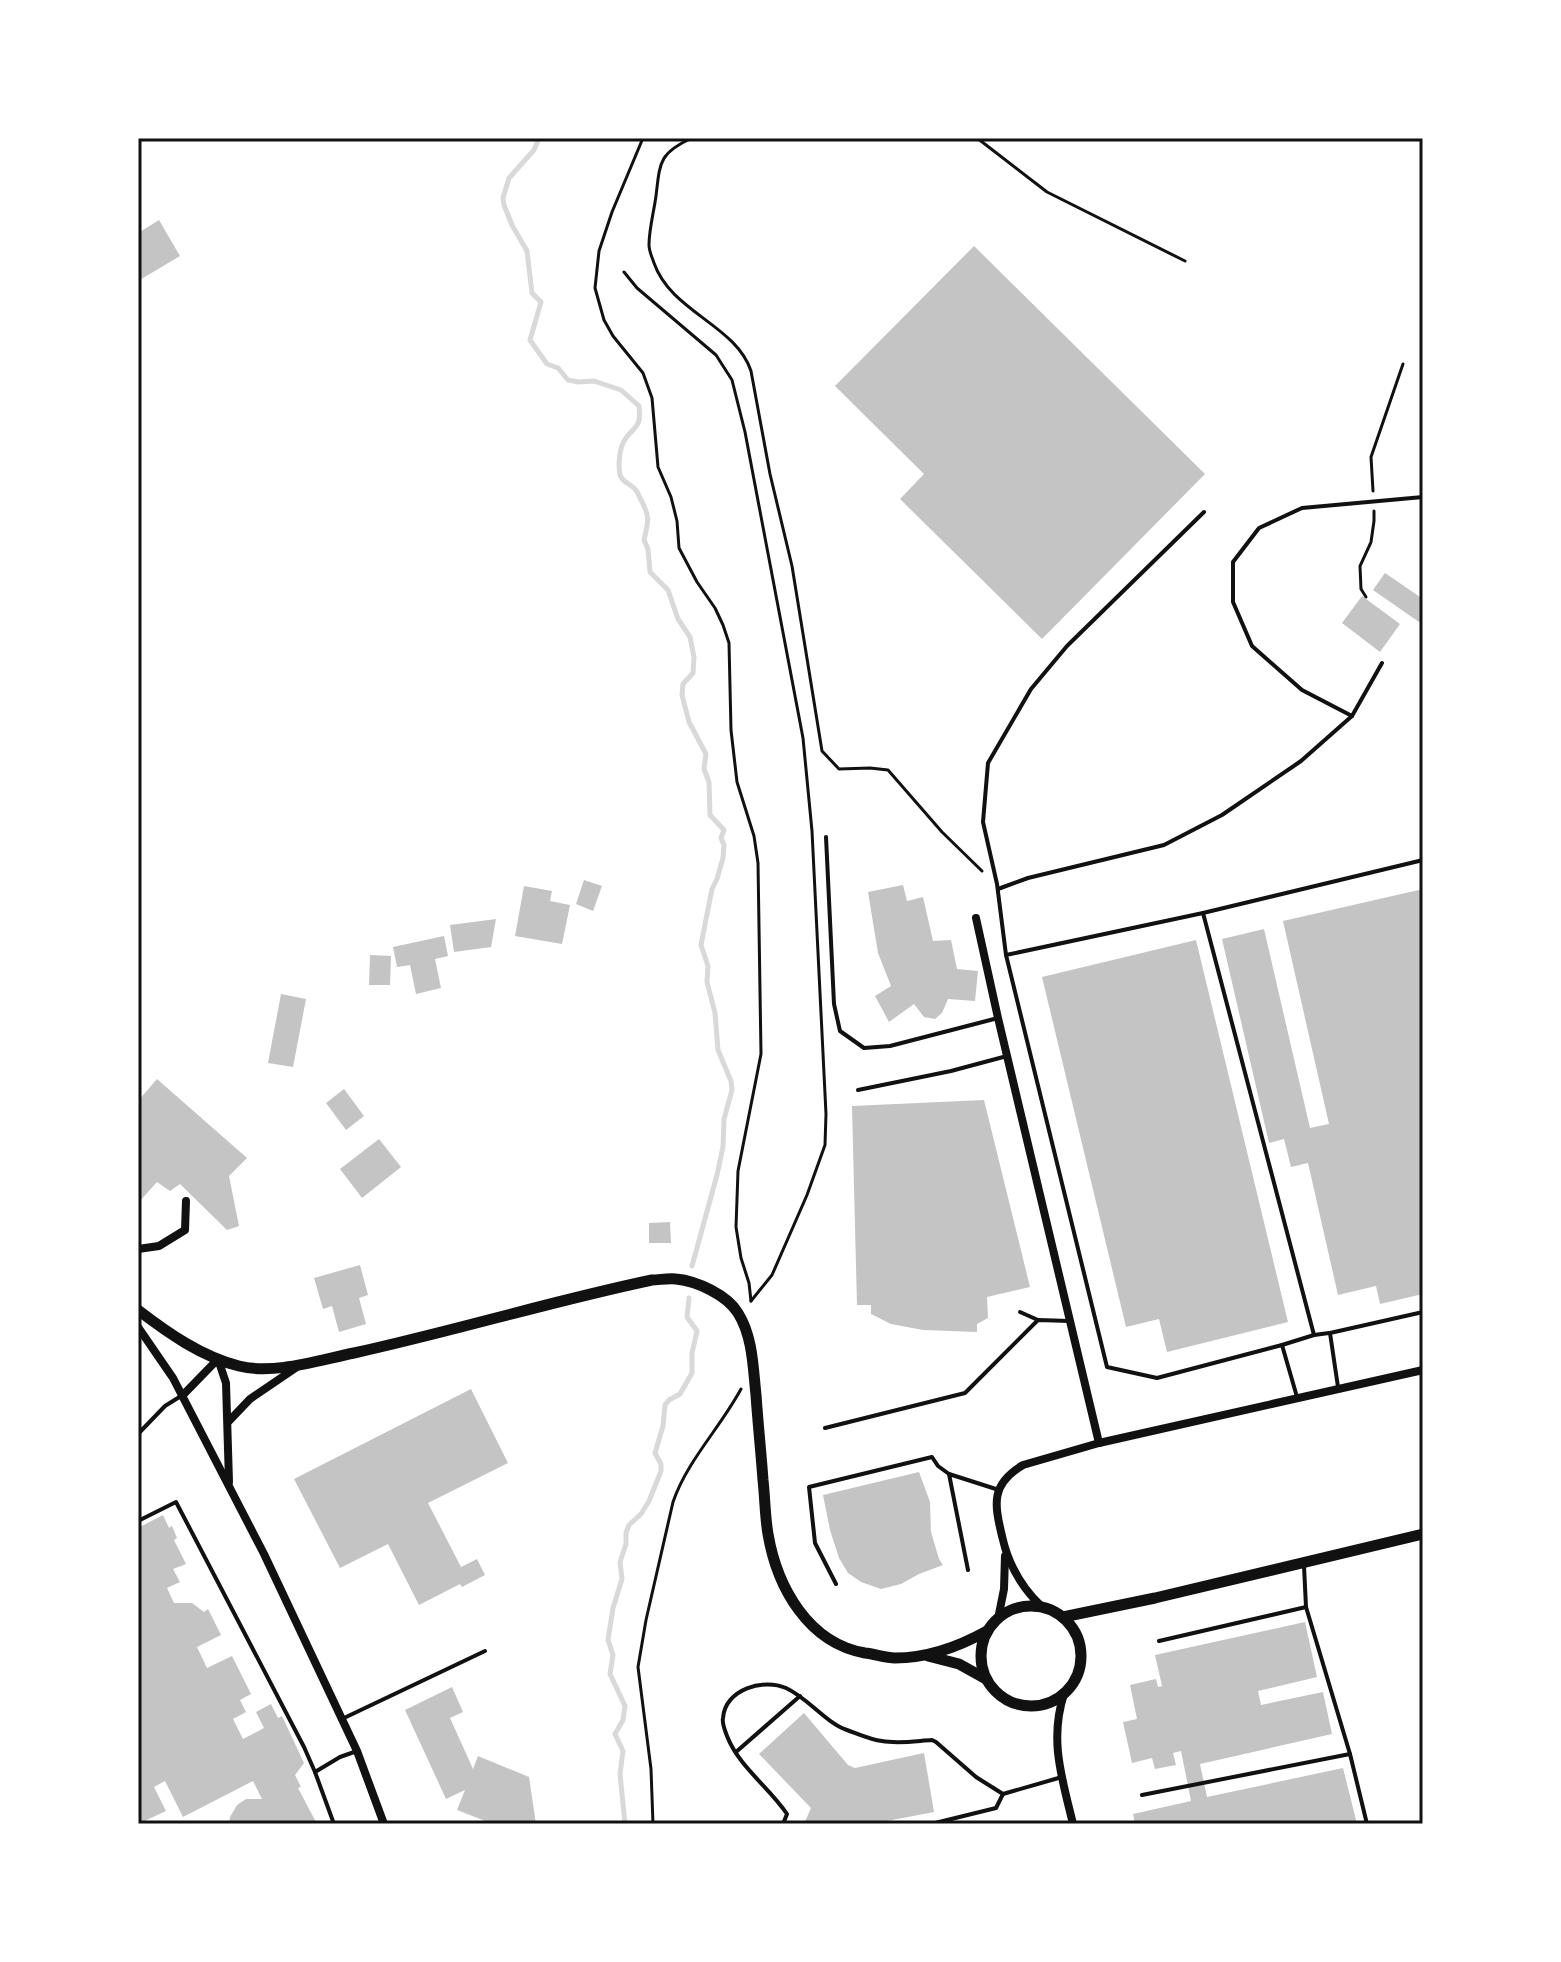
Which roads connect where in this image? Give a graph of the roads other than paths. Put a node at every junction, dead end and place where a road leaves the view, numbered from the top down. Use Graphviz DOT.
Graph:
graph roads {
  1 [pos="1423,497"];
  2 [pos="1204,512"];
  3 [pos="1382,663"];
  4 [pos="1352,716"];
  5 [pos="826,837"];
  6 [pos="1423,860"];
  7 [pos="997,889"];
  8 [pos="1203,913"];
  9 [pos="976,918"];
  10 [pos="1006,955"];
  11 [pos="998,1018"];
  12 [pos="1007,1056"];
  13 [pos="858,1090"];
  14 [pos="186,1201"];
  15 [pos="138,1249"];
  16 [pos="138,1310"];
  17 [pos="1020,1312"];
  18 [pos="1423,1312"];
  19 [pos="1038,1320"];
  20 [pos="1069,1321"];
  21 [pos="138,1327"];
  22 [pos="1330,1333"];
  23 [pos="1314,1335"];
  24 [pos="1282,1345"];
  25 [pos="218,1359"];
  26 [pos="300,1365"];
  27 [pos="1423,1370"];
  28 [pos="1339,1389"];
  29 [pos="182,1396"];
  30 [pos="1298,1398"];
  31 [pos="229,1421"];
  32 [pos="825,1428"];
  33 [pos="138,1434"];
  34 [pos="1099,1443"];
  35 [pos="949,1474"];
  36 [pos="230,1486"];
  37 [pos="999,1490"];
  38 [pos="138,1521"];
  39 [pos="1423,1534"];
  40 [pos="1005,1551"];
  41 [pos="1304,1562"];
  42 [pos="968,1570"];
  43 [pos="836,1584"];
  44 [pos="1042,1607"];
  45 [pos="1306,1607"];
  46 [pos="1063,1617"];
  47 [pos="998,1619"];
  48 [pos="987,1631"];
  49 [pos="1159,1641"];
  50 [pos="485,1651"];
  51 [pos="915,1655"];
  52 [pos="986,1679"];
  53 [pos="1064,1694"];
  54 [pos="800,1695"];
  55 [pos="342,1720"];
  56 [pos="357,1751"];
  57 [pos="736,1752"];
  58 [pos="1350,1754"];
  59 [pos="315,1772"];
  60 [pos="1062,1777"];
  61 [pos="1003,1794"];
  62 [pos="1142,1795"];
  63 [pos="334,1824"];
  64 [pos="384,1824"];
  65 [pos="783,1824"];
  66 [pos="931,1824"];
  67 [pos="1073,1824"];
  68 [pos="1367,1824"];
  1 -- 4 [label="lane"];
  2 -- 7 [label="lane"];
  3 -- 4 [label="lane"];
  4 -- 7 [label="lane"];
  5 -- 11 [label="lane"];
  6 -- 8 [label="lane"];
  7 -- 10 [label="lane"];
  8 -- 10 [label="lane"];
  8 -- 23 [label="lane"];
  9 -- 11 [label="street"];
  10 -- 24 [label="lane"];
  11 -- 12 [label="street"];
  12 -- 13 [label="lane"];
  12 -- 20 [label="street"];
  14 -- 15 [label="street"];
  16 -- 25 [label="street"];
  17 -- 19 [label="lane"];
  18 -- 22 [label="lane"];
  19 -- 20 [label="lane"];
  19 -- 32 [label="lane"];
  20 -- 34 [label="street"];
  21 -- 29 [label="street"];
  22 -- 23 [label="lane"];
  22 -- 28 [label="lane"];
  23 -- 24 [label="lane"];
  24 -- 30 [label="lane"];
  25 -- 26 [label="street"];
  25 -- 29 [label="street"];
  25 -- 31 [label="street"];
  26 -- 31 [label="street"];
  26 -- 51 [label="street"];
  27 -- 28 [label="street"];
  28 -- 30 [label="street"];
  29 -- 33 [label="lane"];
  29 -- 36 [label="street"];
  30 -- 34 [label="street"];
  31 -- 36 [label="street"];
  34 -- 37 [label="street"];
  35 -- 37 [label="lane"];
  35 -- 42 [label="lane"];
  35 -- 43 [label="lane"];
  36 -- 55 [label="street"];
  37 -- 40 [label="street"];
  38 -- 59 [label="lane"];
  39 -- 41 [label="street"];
  40 -- 44 [label="street"];
  40 -- 47 [label="street"];
  41 -- 45 [label="lane"];
  41 -- 46 [label="street"];
  44 -- 46 [label="street"];
  44 -- 47 [label="street"];
  45 -- 49 [label="lane"];
  45 -- 58 [label="lane"];
  46 -- 53 [label="street"];
  47 -- 48 [label="street"];
  48 -- 51 [label="street"];
  48 -- 52 [label="street"];
  50 -- 55 [label="lane"];
  51 -- 52 [label="street"];
  52 -- 53 [label="street"];
  53 -- 60 [label="street"];
  54 -- 57 [label="lane"];
  54 -- 57 [label="lane"];
  54 -- 61 [label="lane"];
  55 -- 56 [label="street"];
  56 -- 59 [label="lane"];
  56 -- 64 [label="street"];
  57 -- 65 [label="lane"];
  58 -- 62 [label="lane"];
  58 -- 68 [label="lane"];
  59 -- 63 [label="lane"];
  60 -- 61 [label="lane"];
  60 -- 67 [label="street"];
  61 -- 66 [label="lane"];
}
